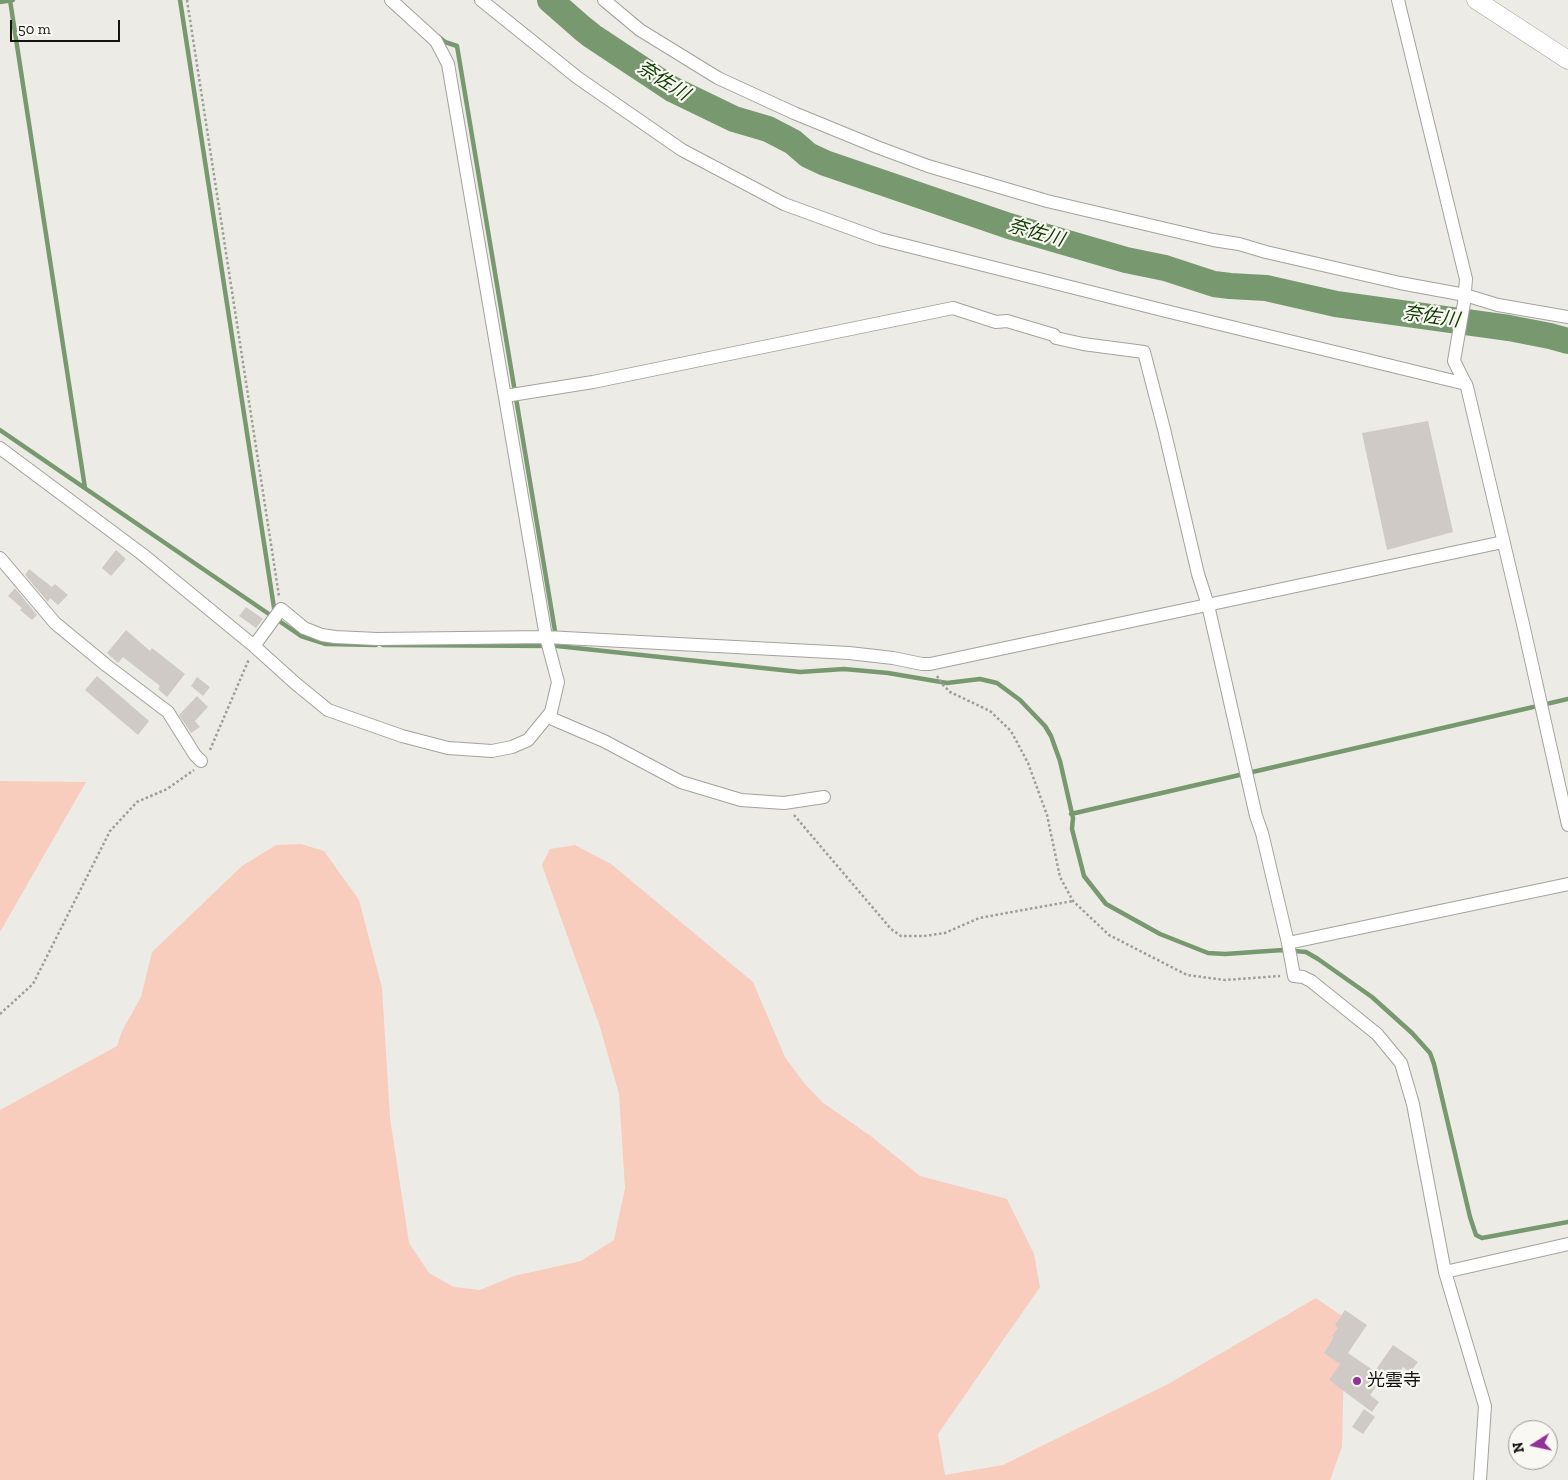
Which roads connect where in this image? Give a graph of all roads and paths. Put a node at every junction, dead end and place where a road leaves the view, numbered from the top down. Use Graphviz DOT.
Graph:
graph roads {
  1 [pos="187,0"];
  2 [pos="391,0"];
  3 [pos="480,0"];
  4 [pos="604,0"];
  5 [pos="1398,0"];
  6 [pos="1476,0"];
  7 [pos="1568,60"];
  8 [pos="1464,299"];
  9 [pos="1568,317"];
  10 [pos="1466,384"];
  11 [pos="505,396"];
  12 [pos="0,448"];
  13 [pos="1503,542"];
  14 [pos="0,558"];
  15 [pos="1208,606"];
  16 [pos="281,609"];
  17 [pos="546,636"];
  18 [pos="254,646"];
  19 [pos="930,664"];
  20 [pos="548,717"];
  21 [pos="201,761"];
  22 [pos="824,797"];
  23 [pos="784,803"];
  24 [pos="1568,825"];
  25 [pos="1568,884"];
  26 [pos="1073,902"];
  27 [pos="1288,943"];
  28 [pos="1294,976"];
  29 [pos="0,1014"];
  30 [pos="1568,1244"];
  31 [pos="1445,1272"];
  32 [pos="1480,1480"];
  1 -- 16 [label="path"];
  2 -- 11 [label="street"];
  3 -- 10 [label="street"];
  4 -- 8 [label="street"];
  5 -- 8 [label="street"];
  6 -- 7 [label="main road"];
  8 -- 9 [label="street"];
  8 -- 10 [label="street"];
  10 -- 13 [label="street"];
  11 -- 15 [label="street"];
  11 -- 17 [label="street"];
  12 -- 18 [label="street"];
  13 -- 15 [label="street"];
  13 -- 24 [label="street"];
  14 -- 21 [label="street"];
  15 -- 19 [label="street"];
  15 -- 27 [label="street"];
  16 -- 17 [label="street"];
  16 -- 18 [label="street"];
  17 -- 19 [label="street"];
  17 -- 20 [label="street"];
  18 -- 20 [label="street"];
  18 -- 21 [label="path"];
  19 -- 26 [label="path"];
  20 -- 23 [label="street"];
  21 -- 29 [label="path"];
  22 -- 23 [label="street"];
  23 -- 26 [label="path"];
  25 -- 27 [label="street"];
  26 -- 28 [label="path"];
  27 -- 28 [label="street"];
  28 -- 31 [label="street"];
  30 -- 31 [label="street"];
  31 -- 32 [label="street"];
}
